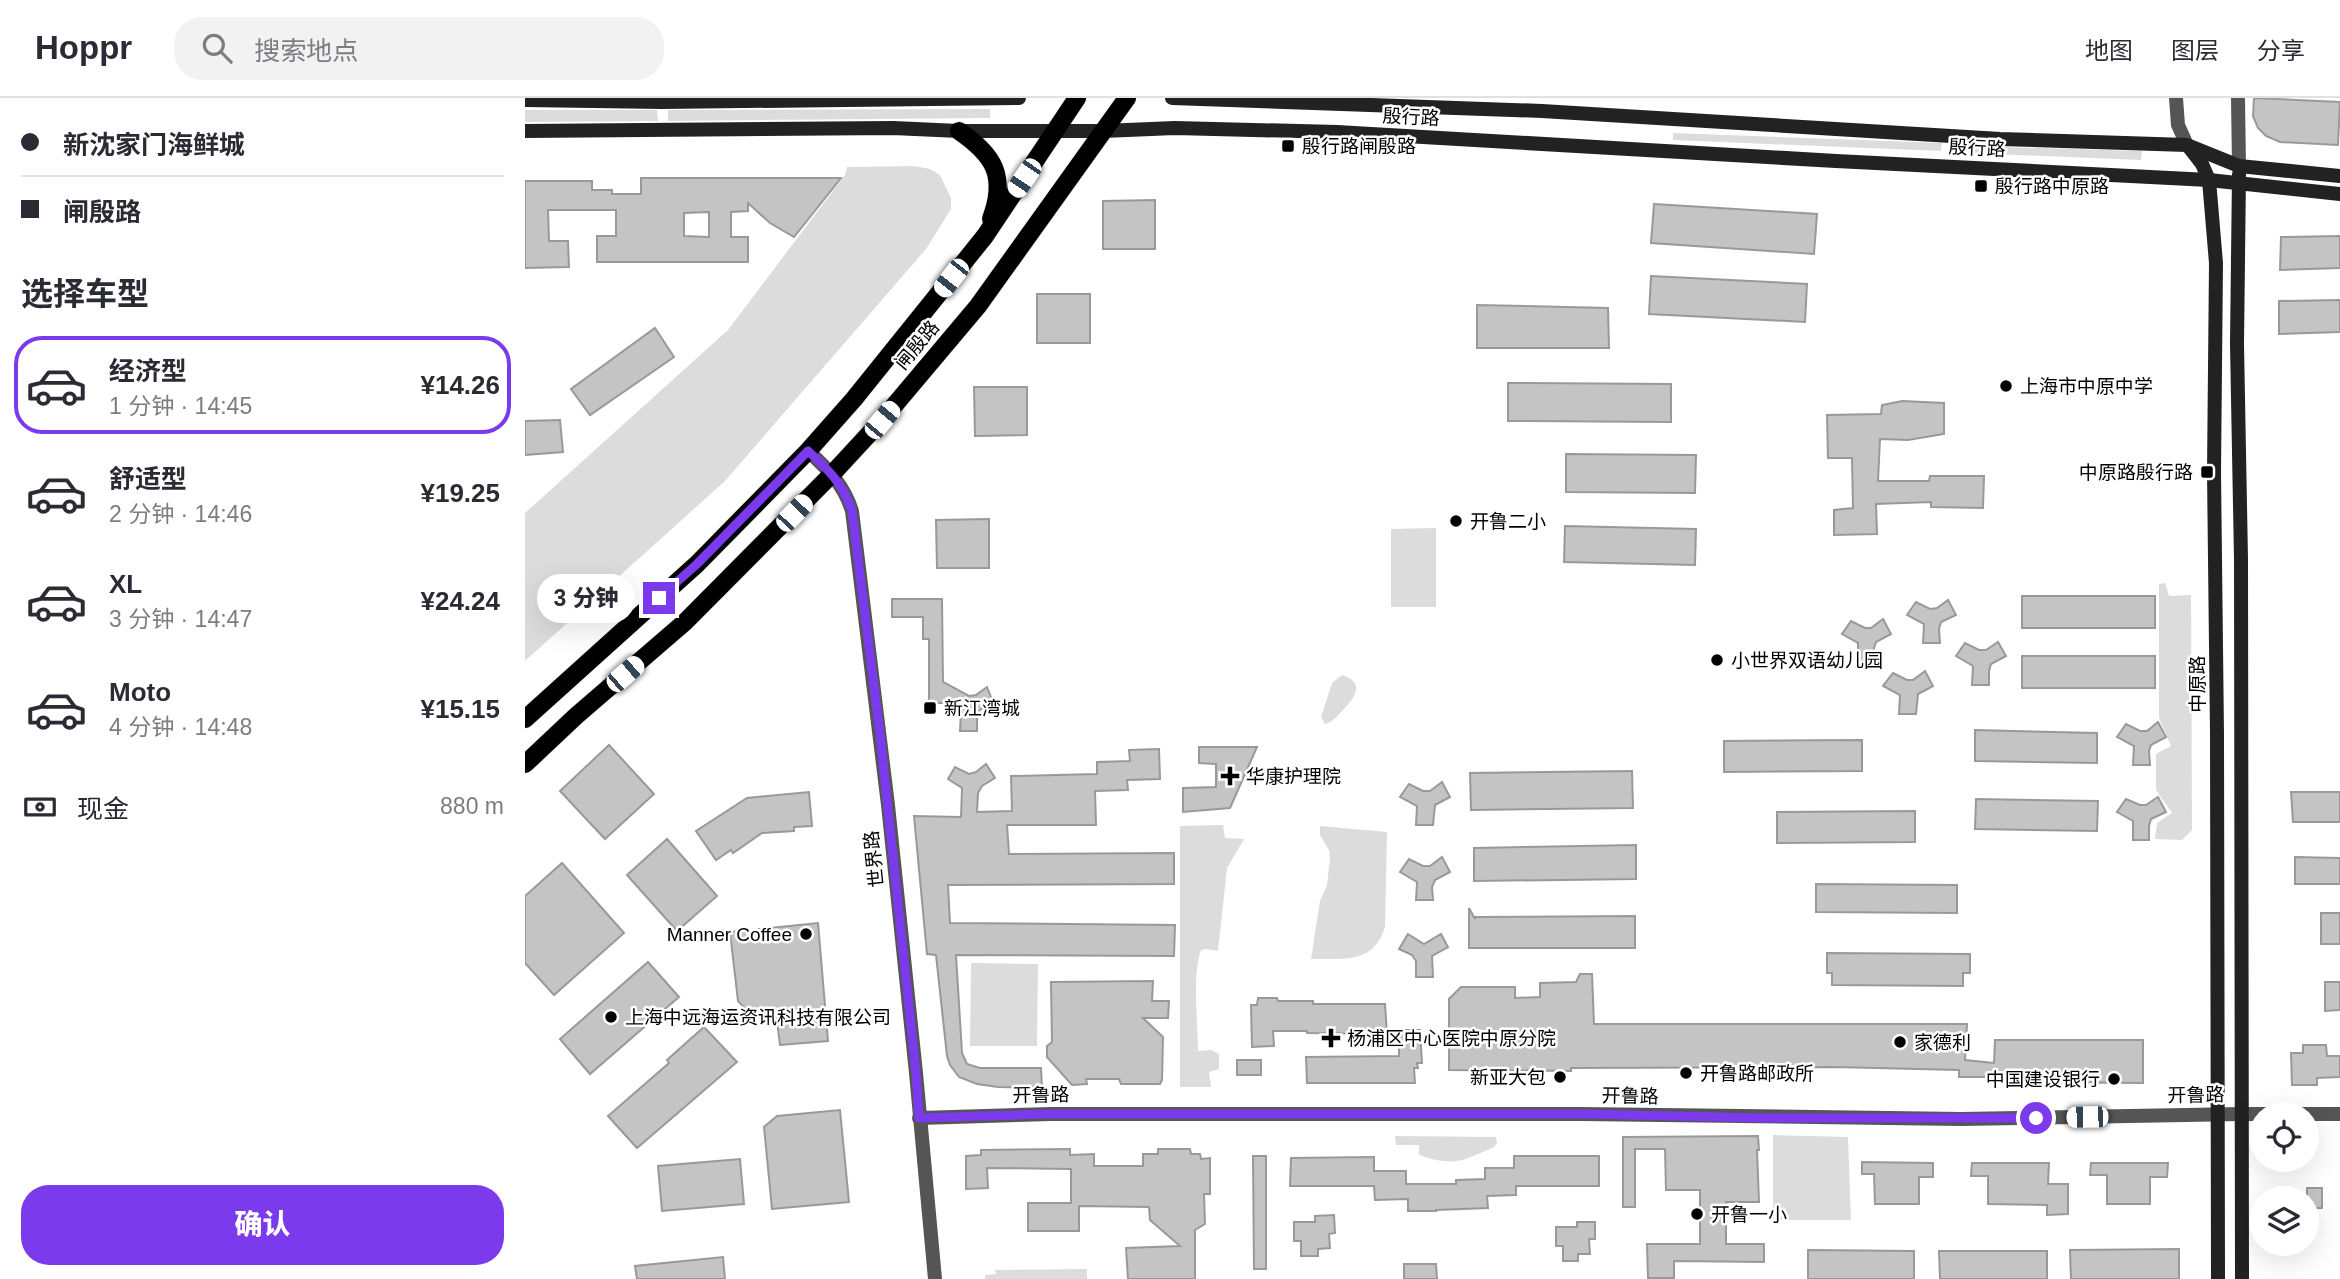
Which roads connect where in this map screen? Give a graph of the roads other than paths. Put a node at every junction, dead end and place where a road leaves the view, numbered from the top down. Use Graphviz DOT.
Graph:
graph roads {
  1 [pos="1019,98"];
  2 [pos="1077,98"];
  3 [pos="1127,98"];
  4 [pos="1172,98"];
  5 [pos="2176,98"];
  6 [pos="2238,98"];
  7 [pos="525,100"];
  8 [pos="525,131"];
  9 [pos="959,131"];
  10 [pos="1055,131"];
  11 [pos="1103,131"];
  12 [pos="2187,145"];
  13 [pos="2239,166"];
  14 [pos="2340,176"];
  15 [pos="2210,180"];
  16 [pos="2240,182"];
  17 [pos="2340,194"];
  18 [pos="985,236"];
  19 [pos="808,451"];
  20 [pos="833,474"];
  21 [pos="525,719"];
  22 [pos="525,764"];
  23 [pos="2217,1114"];
  24 [pos="2241,1114"];
  25 [pos="2340,1114"];
  26 [pos="919,1118"];
  27 [pos="935,1279"];
  28 [pos="2218,1279"];
  29 [pos="2242,1279"];
  1 -- 7 [label="main road"];
  2 -- 10 [label="main road, 闸殷路"];
  3 -- 11 [label="main road, 闸殷路"];
  4 -- 12 [label="main road, 殷行路"];
  5 -- 12 [label="street, 中原路"];
  6 -- 13 [label="street"];
  8 -- 9 [label="main road, 殷行路"];
  9 -- 10 [label="main road, 殷行路"];
  9 -- 18 [label="main road"];
  10 -- 11 [label="main road, 殷行路"];
  10 -- 18 [label="main road, 闸殷路"];
  11 -- 15 [label="main road, 殷行路"];
  11 -- 20 [label="main road, 闸殷路"];
  12 -- 13 [label="main road, 殷行路"];
  12 -- 15 [label="main road, 中原路"];
  13 -- 14 [label="main road, 殷行路"];
  13 -- 15 [label="main road, 殷行路"];
  13 -- 16 [label="main road"];
  15 -- 16 [label="main road, 殷行路"];
  15 -- 23 [label="main road, 中原路"];
  16 -- 17 [label="main road, 殷行路"];
  16 -- 24 [label="main road"];
  18 -- 19 [label="main road, 闸殷路"];
  19 -- 20 [label="street, 世界路"];
  19 -- 21 [label="main road, 闸殷路"];
  20 -- 22 [label="main road, 闸殷路"];
  20 -- 26 [label="street, 世界路"];
  23 -- 24 [label="street, 开鲁路"];
  23 -- 26 [label="street, 开鲁路"];
  23 -- 28 [label="main road, 中原路"];
  24 -- 25 [label="street, 开鲁路"];
  24 -- 29 [label="main road"];
  26 -- 27 [label="street, 世界路"];
}
